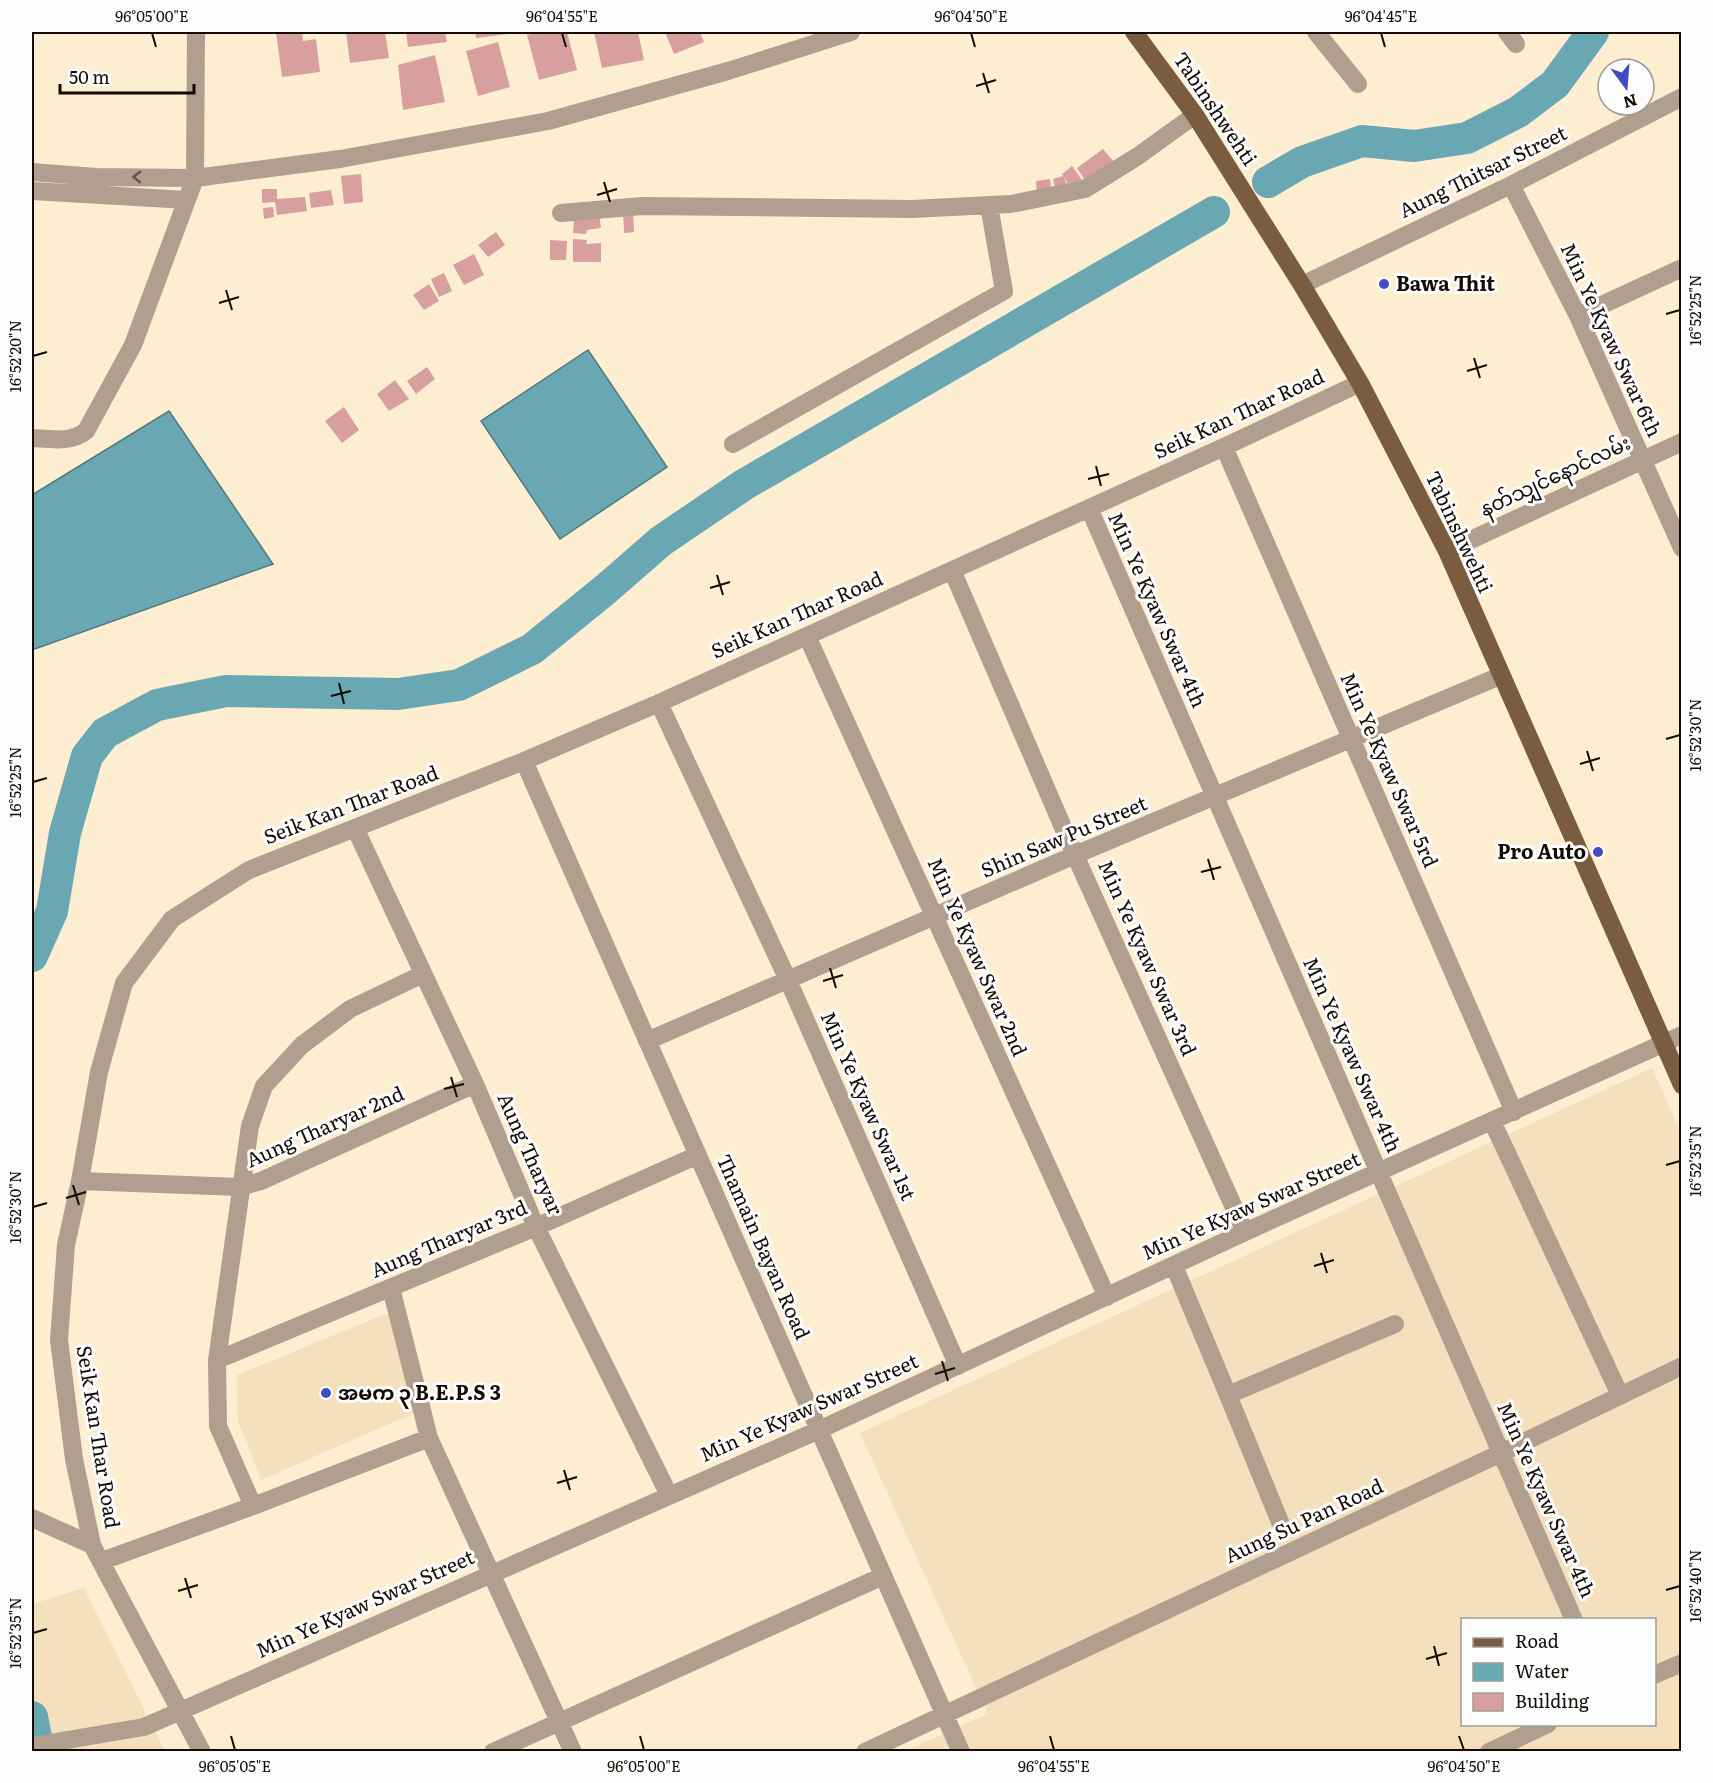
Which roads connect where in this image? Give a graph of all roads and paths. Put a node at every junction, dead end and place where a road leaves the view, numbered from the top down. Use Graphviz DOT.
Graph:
graph roads {
  1 [pos="196,32"];
  2 [pos="850,32"];
  3 [pos="1134,32"];
  4 [pos="1316,32"];
  5 [pos="1358,84"];
  6 [pos="1682,97"];
  7 [pos="1196,115"];
  8 [pos="32,172"];
  9 [pos="195,178"];
  10 [pos="1511,185"];
  11 [pos="32,191"];
  12 [pos="187,200"];
  13 [pos="990,205"];
  14 [pos="561,213"];
  15 [pos="1682,268"];
  16 [pos="1302,285"];
  17 [pos="1578,316"];
  18 [pos="1360,383"];
  19 [pos="32,438"];
  20 [pos="1682,442"];
  21 [pos="733,444"];
  22 [pos="1224,447"];
  23 [pos="1641,461"];
  24 [pos="1089,508"];
  25 [pos="1682,548"];
  26 [pos="1447,551"];
  27 [pos="952,570"];
  28 [pos="807,636"];
  29 [pos="1500,676"];
  30 [pos="659,703"];
  31 [pos="1351,739"];
  32 [pos="524,761"];
  33 [pos="1215,798"];
  34 [pos="355,828"];
  35 [pos="1076,855"];
  36 [pos="934,917"];
  37 [pos="423,974"];
  38 [pos="788,980"];
  39 [pos="1682,1035"];
  40 [pos="647,1041"];
  41 [pos="1662,1044"];
  42 [pos="475,1084"];
  43 [pos="1682,1085"];
  44 [pos="1514,1112"];
  45 [pos="1492,1121"];
  46 [pos="698,1155"];
  47 [pos="1379,1173"];
  48 [pos="80,1181"];
  49 [pos="240,1187"];
  50 [pos="536,1227"];
  51 [pos="1245,1232"];
  52 [pos="1174,1266"];
  53 [pos="391,1288"];
  54 [pos="1107,1297"];
  55 [pos="1395,1324"];
  56 [pos="217,1360"];
  57 [pos="958,1366"];
  58 [pos="1682,1366"];
  59 [pos="1228,1395"];
  60 [pos="1620,1395"];
  61 [pos="819,1430"];
  62 [pos="429,1438"];
  63 [pos="1501,1453"];
  64 [pos="669,1496"];
  65 [pos="253,1506"];
  66 [pos="32,1518"];
  67 [pos="1280,1522"];
  68 [pos="92,1545"];
  69 [pos="102,1561"];
  70 [pos="490,1574"];
  71 [pos="883,1576"];
  72 [pos="1573,1618"];
  73 [pos="1682,1663"];
  74 [pos="1656,1674"];
  75 [pos="181,1710"];
  76 [pos="944,1715"];
  77 [pos="559,1722"];
  78 [pos="1546,1726"];
  79 [pos="32,1746"];
  80 [pos="202,1752"];
  81 [pos="493,1752"];
  82 [pos="573,1752"];
  83 [pos="865,1752"];
  84 [pos="960,1752"];
  85 [pos="1489,1752"];
  1 -- 9 [label="street"];
  2 -- 9 [label="street"];
  3 -- 7 [label="main road, Tabinshwehti"];
  4 -- 5 [label="street"];
  6 -- 10 [label="street, Aung Thitsar Street"];
  7 -- 13 [label="street"];
  7 -- 16 [label="main road, Tabinshwehti"];
  9 -- 8 [label="street, one-way"];
  9 -- 12 [label="street"];
  10 -- 16 [label="street, Aung Thitsar Street"];
  10 -- 17 [label="street, Min Ye Kyaw Swar 6th"];
  11 -- 12 [label="street"];
  12 -- 19 [label="street"];
  13 -- 14 [label="street"];
  13 -- 21 [label="street"];
  15 -- 17 [label="street"];
  16 -- 18 [label="main road, Tabinshwehti"];
  17 -- 23 [label="street, Min Ye Kyaw Swar 6th"];
  18 -- 22 [label="street, Seik Kan Thar Road"];
  18 -- 26 [label="main road, Tabinshwehti"];
  20 -- 23 [label="street, နတ်သျှင်နောင်လမ်း"];
  22 -- 24 [label="street, Seik Kan Thar Road"];
  22 -- 31 [label="street, Min Ye Kyaw Swar 5rd"];
  23 -- 25 [label="street, Min Ye Kyaw Swar 6th"];
  23 -- 26 [label="street, နတ်သျှင်နောင်လမ်း"];
  24 -- 27 [label="street, Seik Kan Thar Road"];
  24 -- 33 [label="street, Min Ye Kyaw Swar 4th"];
  26 -- 29 [label="main road, Tabinshwehti"];
  27 -- 28 [label="street, Seik Kan Thar Road"];
  27 -- 35 [label="street, Min Ye Kyaw Swar 3rd"];
  28 -- 30 [label="street, Seik Kan Thar Road"];
  28 -- 36 [label="street, Min Ye Kyaw Swar 2nd"];
  29 -- 31 [label="street, Shin Saw Pu Street"];
  29 -- 41 [label="main road, Tabinshwehti"];
  30 -- 32 [label="street, Seik Kan Thar Road"];
  30 -- 38 [label="street, Min Ye Kyaw Swar 1st"];
  31 -- 33 [label="street, Shin Saw Pu Street"];
  31 -- 44 [label="street, Min Ye Kyaw Swar 5rd"];
  32 -- 34 [label="street, Seik Kan Thar Road"];
  32 -- 40 [label="street, Thamain Bayan Road"];
  33 -- 35 [label="street, Shin Saw Pu Street"];
  33 -- 47 [label="street, Min Ye Kyaw Swar 4th"];
  34 -- 37 [label="street, Aung Tharyar"];
  34 -- 48 [label="street, Seik Kan Thar Road"];
  35 -- 36 [label="street, Shin Saw Pu Street"];
  35 -- 51 [label="street, Min Ye Kyaw Swar 3rd"];
  36 -- 38 [label="street, Shin Saw Pu Street"];
  36 -- 54 [label="street, Min Ye Kyaw Swar 2nd"];
  37 -- 42 [label="street, Aung Tharyar"];
  37 -- 49 [label="street"];
  38 -- 40 [label="street, Shin Saw Pu Street"];
  38 -- 57 [label="street, Min Ye Kyaw Swar 1st"];
  39 -- 41 [label="street, Min Ye Kyaw Swar Street"];
  40 -- 46 [label="street, Thamain Bayan Road"];
  41 -- 43 [label="main road, Tabinshwehti"];
  41 -- 44 [label="street, Min Ye Kyaw Swar Street"];
  42 -- 49 [label="street, Aung Tharyar 2nd"];
  42 -- 50 [label="street, Aung Tharyar"];
  44 -- 45 [label="street, Min Ye Kyaw Swar Street"];
  45 -- 47 [label="street, Min Ye Kyaw Swar Street"];
  45 -- 60 [label="street"];
  46 -- 50 [label="street, Aung Tharyar 3rd"];
  46 -- 61 [label="street, Thamain Bayan Road"];
  47 -- 51 [label="street, Min Ye Kyaw Swar Street"];
  47 -- 63 [label="street, Min Ye Kyaw Swar 4th"];
  48 -- 49 [label="street, Aung Tharyar 2nd"];
  48 -- 68 [label="street, Seik Kan Thar Road"];
  49 -- 56 [label="street"];
  50 -- 53 [label="street, Aung Tharyar 3rd"];
  50 -- 64 [label="street, Aung Tharyar"];
  51 -- 52 [label="street, Min Ye Kyaw Swar Street"];
  52 -- 54 [label="street, Min Ye Kyaw Swar Street"];
  52 -- 59 [label="street"];
  53 -- 56 [label="street, Aung Tharyar 3rd"];
  53 -- 62 [label="street"];
  54 -- 57 [label="street, Min Ye Kyaw Swar Street"];
  55 -- 59 [label="street"];
  56 -- 65 [label="street"];
  57 -- 61 [label="street, Min Ye Kyaw Swar Street"];
  58 -- 60 [label="street, Aung Su Pan Road"];
  59 -- 67 [label="street"];
  60 -- 63 [label="street, Aung Su Pan Road"];
  61 -- 64 [label="street, Min Ye Kyaw Swar Street"];
  61 -- 71 [label="street, Thamain Bayan Road"];
  62 -- 65 [label="street"];
  62 -- 70 [label="street"];
  63 -- 72 [label="street, Min Ye Kyaw Swar 4th"];
  63 -- 76 [label="street, Aung Su Pan Road"];
  64 -- 70 [label="street, Min Ye Kyaw Swar Street"];
  65 -- 69 [label="street"];
  66 -- 68 [label="street"];
  68 -- 69 [label="street, Seik Kan Thar Road"];
  69 -- 75 [label="street, Seik Kan Thar Road"];
  70 -- 75 [label="street, Min Ye Kyaw Swar Street"];
  70 -- 77 [label="street"];
  71 -- 76 [label="street, Thamain Bayan Road"];
  71 -- 77 [label="street"];
  73 -- 74 [label="street"];
  75 -- 79 [label="street, Min Ye Kyaw Swar Street"];
  75 -- 80 [label="street, Seik Kan Thar Road"];
  76 -- 83 [label="street, Aung Su Pan Road"];
  76 -- 84 [label="street, Thamain Bayan Road"];
  77 -- 81 [label="street"];
  77 -- 82 [label="street"];
  78 -- 85 [label="street"];
}
